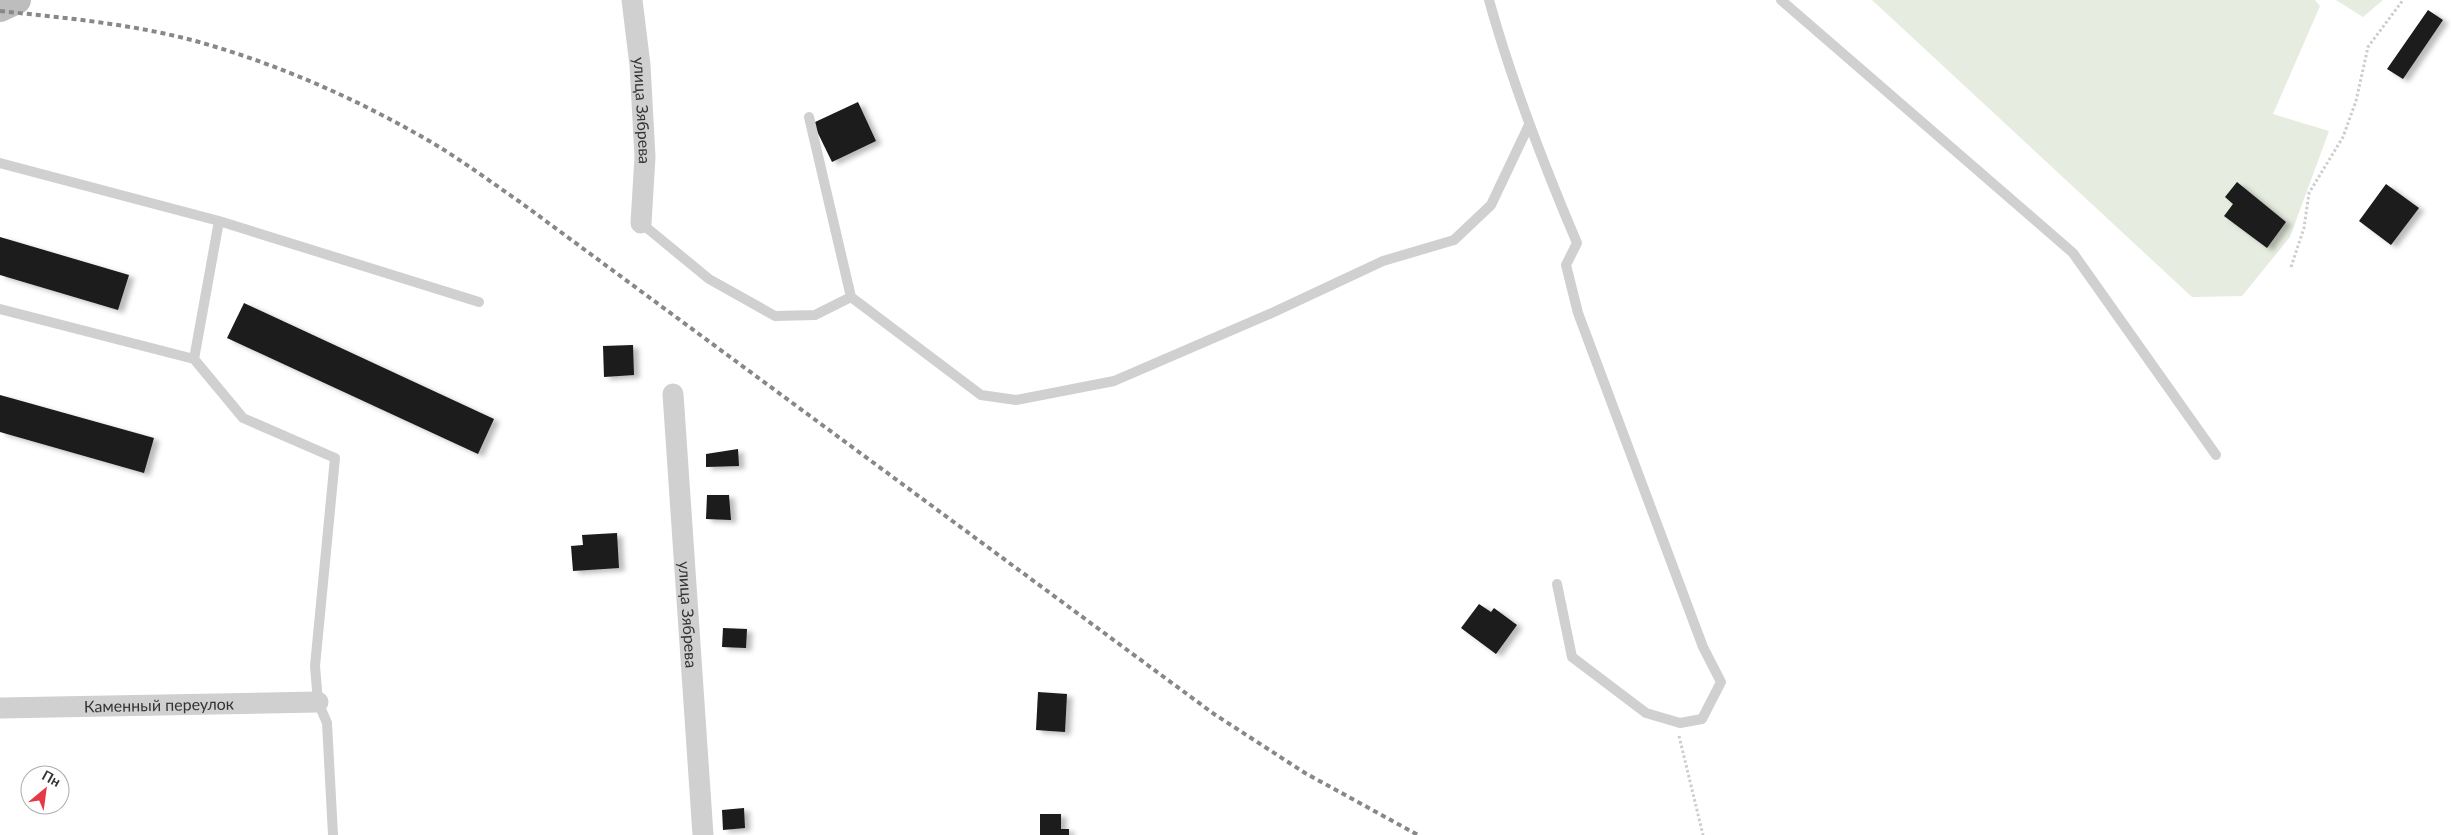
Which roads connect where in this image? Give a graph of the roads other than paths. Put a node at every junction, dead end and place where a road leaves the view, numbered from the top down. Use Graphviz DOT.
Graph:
graph roads {
  1 [pos="17,0"];
  2 [pos="632,0"];
  3 [pos="1489,0"];
  4 [pos="1781,0"];
  5 [pos="0,8"];
  6 [pos="809,117"];
  7 [pos="1529,125"];
  8 [pos="0,163"];
  9 [pos="219,222"];
  10 [pos="641,223"];
  11 [pos="851,297"];
  12 [pos="480,302"];
  13 [pos="0,309"];
  14 [pos="194,359"];
  15 [pos="673,394"];
  16 [pos="2216,455"];
  17 [pos="1557,584"];
  18 [pos="318,702"];
  19 [pos="0,708"];
  20 [pos="333,835"];
  21 [pos="703,835"];
  1 -- 5 [label="main road"];
  2 -- 10 [label="street, улица Зябрева"];
  3 -- 7 [label="lane"];
  4 -- 16 [label="lane"];
  6 -- 11 [label="lane"];
  7 -- 11 [label="lane"];
  7 -- 17 [label="lane"];
  8 -- 9 [label="lane"];
  9 -- 12 [label="lane"];
  9 -- 14 [label="lane"];
  10 -- 11 [label="lane"];
  13 -- 14 [label="lane"];
  14 -- 18 [label="lane"];
  15 -- 21 [label="street, улица Зябрева"];
  18 -- 19 [label="street, Каменный переулок"];
  18 -- 20 [label="lane"];
}
